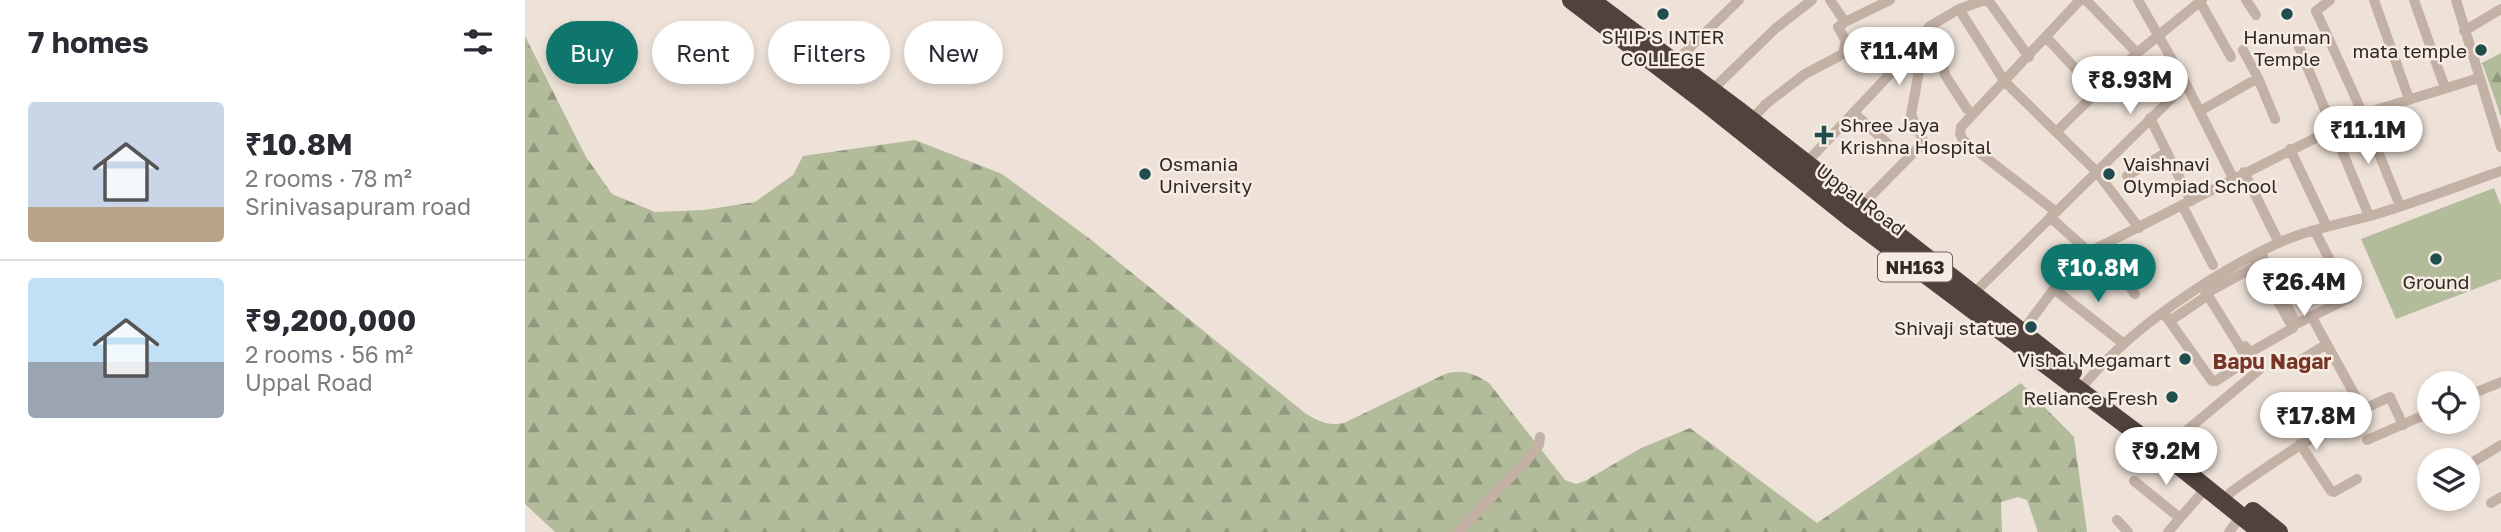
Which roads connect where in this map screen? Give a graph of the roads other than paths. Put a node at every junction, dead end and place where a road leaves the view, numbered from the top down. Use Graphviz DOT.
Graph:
graph roads {
  1 [pos="1571,0"];
  2 [pos="1739,0"];
  3 [pos="1812,0"];
  4 [pos="1830,0"];
  5 [pos="1890,0"];
  6 [pos="1986,0"];
  7 [pos="2080,0"];
  8 [pos="2086,0"];
  9 [pos="2138,0"];
  10 [pos="2246,0"];
  11 [pos="2330,0"];
  12 [pos="2374,0"];
  13 [pos="2414,0"];
  14 [pos="2456,0"];
  15 [pos="1596,1"];
  16 [pos="2200,1"];
  17 [pos="1959,9"];
  18 [pos="2501,9"];
  19 [pos="2256,15"];
  20 [pos="1845,22"];
  21 [pos="1926,30"];
  22 [pos="2464,31"];
  23 [pos="2159,34"];
  24 [pos="2046,37"];
  25 [pos="2297,43"];
  26 [pos="2243,50"];
  27 [pos="1869,53"];
  28 [pos="2137,53"];
  29 [pos="2029,57"];
  30 [pos="2231,57"];
  31 [pos="1670,67"];
  32 [pos="1890,74"];
  33 [pos="2258,78"];
  34 [pos="2479,78"];
  35 [pos="2005,82"];
  36 [pos="2186,83"];
  37 [pos="2445,88"];
  38 [pos="1712,90"];
  39 [pos="2097,92"];
  40 [pos="2409,99"];
  41 [pos="1967,109"];
  42 [pos="2200,111"];
  43 [pos="1854,113"];
  44 [pos="2363,114"];
  45 [pos="2150,118"];
  46 [pos="2275,119"];
  47 [pos="1751,120"];
  48 [pos="2333,128"];
  49 [pos="2056,132"];
  50 [pos="1889,145"];
  51 [pos="2501,146"];
  52 [pos="2290,149"];
  53 [pos="2167,152"];
  54 [pos="1806,163"];
  55 [pos="2096,171"];
  56 [pos="2501,171"];
  57 [pos="2244,172"];
  58 [pos="2127,176"];
  59 [pos="2233,178"];
  60 [pos="2187,203"];
  61 [pos="2400,206"];
  62 [pos="1860,207"];
  63 [pos="2052,214"];
  64 [pos="2369,216"];
  65 [pos="2327,227"];
  66 [pos="2139,228"];
  67 [pos="2315,230"];
  68 [pos="2279,243"];
  69 [pos="2100,246"];
  70 [pos="2089,252"];
  71 [pos="2257,258"];
  72 [pos="2213,265"];
  73 [pos="2054,289"];
  74 [pos="2207,289"];
  75 [pos="1973,294"];
  76 [pos="2135,294"];
  77 [pos="2163,312"];
  78 [pos="2170,321"];
  79 [pos="2314,321"];
  80 [pos="2018,337"];
  81 [pos="2124,344"];
  82 [pos="2327,344"];
  83 [pos="2291,366"];
  84 [pos="2259,370"];
  85 [pos="2501,382"];
  86 [pos="2082,386"];
  87 [pos="2480,391"];
  88 [pos="2362,408"];
  89 [pos="2417,419"];
  90 [pos="2403,425"];
  91 [pos="1540,437"];
  92 [pos="2367,440"];
  93 [pos="2300,444"];
  94 [pos="2501,445"];
  95 [pos="2168,446"];
  96 [pos="2480,458"];
  97 [pos="2357,479"];
  98 [pos="2134,481"];
  99 [pos="2206,488"];
  100 [pos="2227,497"];
  101 [pos="2241,516"];
  102 [pos="2180,519"];
  103 [pos="2117,520"];
  104 [pos="1459,532"];
  105 [pos="2128,532"];
  106 [pos="2168,532"];
  107 [pos="2229,532"];
  108 [pos="2261,532"];
  109 [pos="2279,532"];
  1 -- 31 [label="highway, Uppal Road / NH163"];
  2 -- 31 [label="street"];
  3 -- 38 [label="street"];
  4 -- 20 [label="street"];
  5 -- 20 [label="street"];
  6 -- 17 [label="street"];
  6 -- 29 [label="street"];
  7 -- 24 [label="street"];
  8 -- 28 [label="street"];
  9 -- 23 [label="street"];
  10 -- 19 [label="street"];
  11 -- 44 [label="street"];
  12 -- 40 [label="street"];
  13 -- 37 [label="street"];
  14 -- 22 [label="street"];
  15 -- 31 [label="highway, NH163"];
  16 -- 23 [label="street"];
  16 -- 30 [label="street"];
  17 -- 21 [label="street"];
  17 -- 35 [label="street"];
  18 -- 22 [label="street"];
  20 -- 47 [label="street"];
  21 -- 32 [label="street"];
  21 -- 41 [label="street"];
  21 -- 62 [label="street"];
  22 -- 34 [label="street"];
  23 -- 28 [label="street"];
  23 -- 36 [label="street"];
  24 -- 29 [label="street"];
  24 -- 39 [label="street"];
  25 -- 48 [label="street"];
  26 -- 33 [label="street"];
  27 -- 32 [label="street"];
  28 -- 39 [label="street"];
  29 -- 35 [label="street"];
  31 -- 38 [label="highway, NH163"];
  31 -- 80 [label="highway, Uppal Road / NH163"];
  32 -- 43 [label="street"];
  33 -- 42 [label="street"];
  33 -- 46 [label="street"];
  34 -- 37 [label="street"];
  34 -- 51 [label="street"];
  35 -- 49 [label="street"];
  35 -- 63 [label="street"];
  36 -- 42 [label="street"];
  36 -- 45 [label="street"];
  37 -- 40 [label="street"];
  38 -- 47 [label="highway, NH163"];
  39 -- 49 [label="street"];
  40 -- 44 [label="street"];
  42 -- 59 [label="street"];
  43 -- 50 [label="street"];
  43 -- 54 [label="street"];
  44 -- 48 [label="street"];
  44 -- 61 [label="street"];
  45 -- 53 [label="street"];
  45 -- 55 [label="street"];
  47 -- 54 [label="highway, NH163"];
  48 -- 52 [label="street"];
  48 -- 64 [label="street"];
  49 -- 55 [label="street"];
  52 -- 57 [label="street"];
  52 -- 65 [label="street"];
  53 -- 58 [label="street"];
  53 -- 60 [label="street"];
  54 -- 62 [label="highway, NH163"];
  55 -- 63 [label="street"];
  55 -- 66 [label="street"];
  56 -- 61 [label="street"];
  57 -- 59 [label="street"];
  57 -- 68 [label="street"];
  59 -- 60 [label="street"];
  60 -- 66 [label="street"];
  60 -- 72 [label="street"];
  61 -- 64 [label="street"];
  62 -- 75 [label="highway, NH163"];
  63 -- 70 [label="street"];
  63 -- 75 [label="street"];
  64 -- 65 [label="street"];
  65 -- 67 [label="street"];
  66 -- 69 [label="street"];
  67 -- 68 [label="street"];
  67 -- 71 [label="street"];
  68 -- 71 [label="street"];
  69 -- 70 [label="street"];
  69 -- 76 [label="street"];
  70 -- 73 [label="street"];
  71 -- 74 [label="street"];
  71 -- 74 [label="street"];
  73 -- 80 [label="street"];
  73 -- 81 [label="street"];
  74 -- 77 [label="street"];
  74 -- 78 [label="street"];
  74 -- 78 [label="street"];
  75 -- 80 [label="highway, NH163"];
  77 -- 78 [label="street"];
  77 -- 81 [label="street"];
  79 -- 82 [label="street"];
  80 -- 86 [label="highway, NH163"];
  81 -- 86 [label="street"];
  82 -- 83 [label="street"];
  82 -- 88 [label="street"];
  84 -- 95 [label="street"];
  85 -- 87 [label="street"];
  86 -- 95 [label="highway, NH163"];
  86 -- 99 [label="highway, NH163"];
  88 -- 90 [label="street"];
  88 -- 93 [label="street"];
  89 -- 90 [label="street"];
  90 -- 92 [label="street"];
  91 -- 104 [label="street"];
  93 -- 97 [label="street"];
  93 -- 100 [label="street"];
  94 -- 96 [label="street"];
  95 -- 100 [label="highway, NH163"];
  98 -- 102 [label="street"];
  99 -- 100 [label="highway, NH163"];
  99 -- 102 [label="street"];
  100 -- 101 [label="highway, NH163"];
  100 -- 109 [label="highway, NH163"];
  101 -- 107 [label="street"];
  101 -- 108 [label="highway, NH163"];
  102 -- 106 [label="street"];
  103 -- 105 [label="street"];
}
